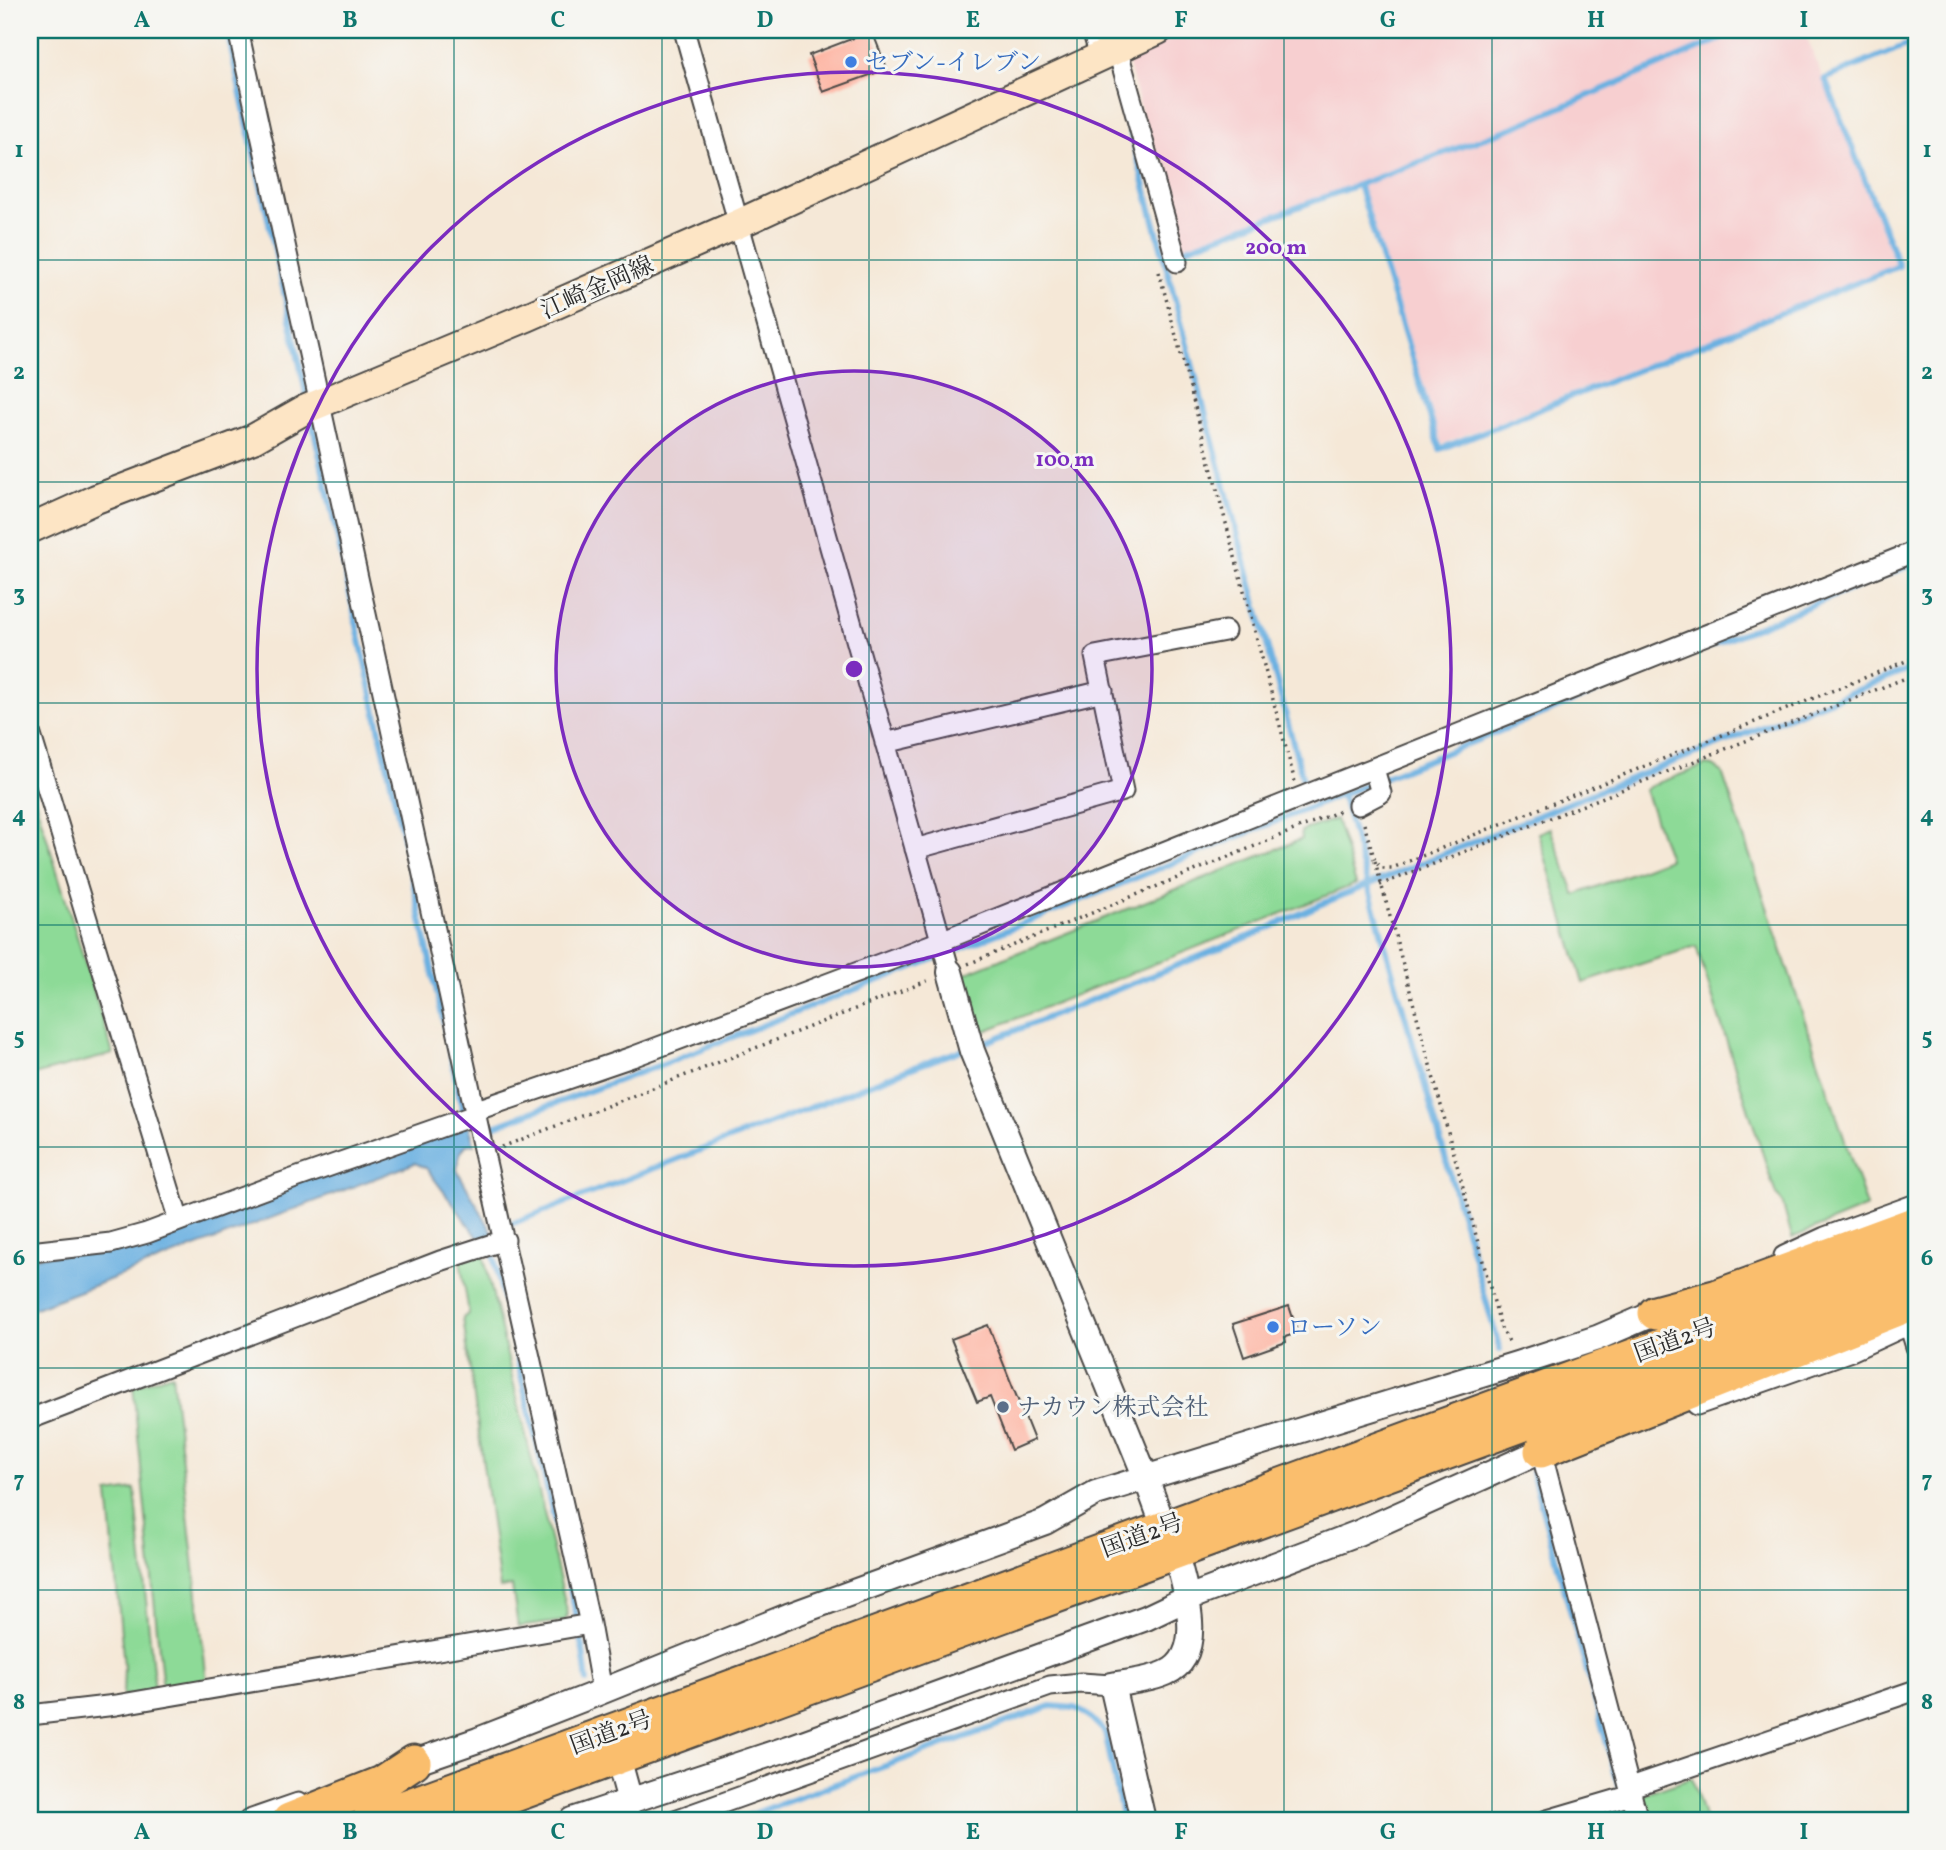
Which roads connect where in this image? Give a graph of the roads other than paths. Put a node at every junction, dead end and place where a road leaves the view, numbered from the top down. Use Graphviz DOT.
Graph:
graph roads {
  1 [pos="238,30"];
  2 [pos="684,30"];
  3 [pos="1158,30"];
  4 [pos="1103,45"];
  5 [pos="738,224"];
  6 [pos="1177,262"];
  7 [pos="313,407"];
  8 [pos="30,529"];
  9 [pos="1916,551"];
  10 [pos="1225,631"];
  11 [pos="1102,691"];
  12 [pos="30,732"];
  13 [pos="885,743"];
  14 [pos="1377,777"];
  15 [pos="1350,808"];
  16 [pos="915,849"];
  17 [pos="941,942"];
  18 [pos="949,970"];
  19 [pos="474,1125"];
  20 [pos="1916,1204"];
  21 [pos="179,1221"];
  22 [pos="1916,1223"];
  23 [pos="495,1243"];
  24 [pos="30,1252"];
  25 [pos="1916,1252"];
  26 [pos="1916,1280"];
  27 [pos="1656,1313"];
  28 [pos="1914,1316"];
  29 [pos="1916,1347"];
  30 [pos="30,1419"];
  31 [pos="1542,1451"];
  32 [pos="1146,1478"];
  33 [pos="1158,1511"];
  34 [pos="1180,1569"];
  35 [pos="1188,1598"];
  36 [pos="582,1625"];
  37 [pos="1112,1685"];
  38 [pos="1916,1690"];
  39 [pos="605,1701"];
  40 [pos="30,1715"];
  41 [pos="414,1762"];
  42 [pos="622,1772"];
  43 [pos="1627,1795"];
  44 [pos="626,1811"];
  45 [pos="249,1820"];
  46 [pos="289,1820"];
  47 [pos="369,1820"];
  48 [pos="447,1820"];
  49 [pos="572,1820"];
  50 [pos="606,1820"];
  51 [pos="675,1820"];
  52 [pos="1143,1820"];
  53 [pos="1547,1820"];
  54 [pos="1638,1820"];
  1 -- 7 [label="street"];
  2 -- 5 [label="street"];
  3 -- 4 [label="main road, 江崎金岡線"];
  4 -- 5 [label="main road, 江崎金岡線"];
  4 -- 6 [label="street"];
  5 -- 7 [label="main road, 江崎金岡線"];
  5 -- 13 [label="street"];
  7 -- 8 [label="main road, 江崎金岡線"];
  7 -- 19 [label="street"];
  9 -- 14 [label="street"];
  10 -- 11 [label="street"];
  11 -- 13 [label="street"];
  11 -- 16 [label="street"];
  12 -- 21 [label="street"];
  13 -- 16 [label="street"];
  14 -- 15 [label="street"];
  14 -- 17 [label="street"];
  16 -- 17 [label="street"];
  17 -- 18 [label="street"];
  17 -- 19 [label="street"];
  18 -- 32 [label="street"];
  19 -- 21 [label="street"];
  19 -- 23 [label="street"];
  20 -- 27 [label="street"];
  21 -- 24 [label="street"];
  22 -- 27 [label="highway"];
  23 -- 30 [label="street"];
  23 -- 36 [label="street"];
  25 -- 47 [label="highway, 国道2号"];
  26 -- 48 [label="highway, 国道2号"];
  27 -- 32 [label="street"];
  28 -- 29 [label="street"];
  28 -- 31 [label="highway"];
  31 -- 35 [label="street"];
  31 -- 43 [label="street"];
  32 -- 33 [label="street"];
  32 -- 39 [label="street"];
  34 -- 35 [label="street"];
  35 -- 37 [label="street"];
  35 -- 44 [label="street"];
  36 -- 39 [label="street"];
  36 -- 40 [label="street"];
  37 -- 51 [label="street"];
  37 -- 52 [label="street"];
  38 -- 43 [label="street"];
  39 -- 41 [label="street"];
  41 -- 45 [label="street"];
  41 -- 46 [label="highway"];
  42 -- 44 [label="street"];
  43 -- 53 [label="street"];
  43 -- 54 [label="street"];
  44 -- 49 [label="street"];
  44 -- 50 [label="street"];
}
